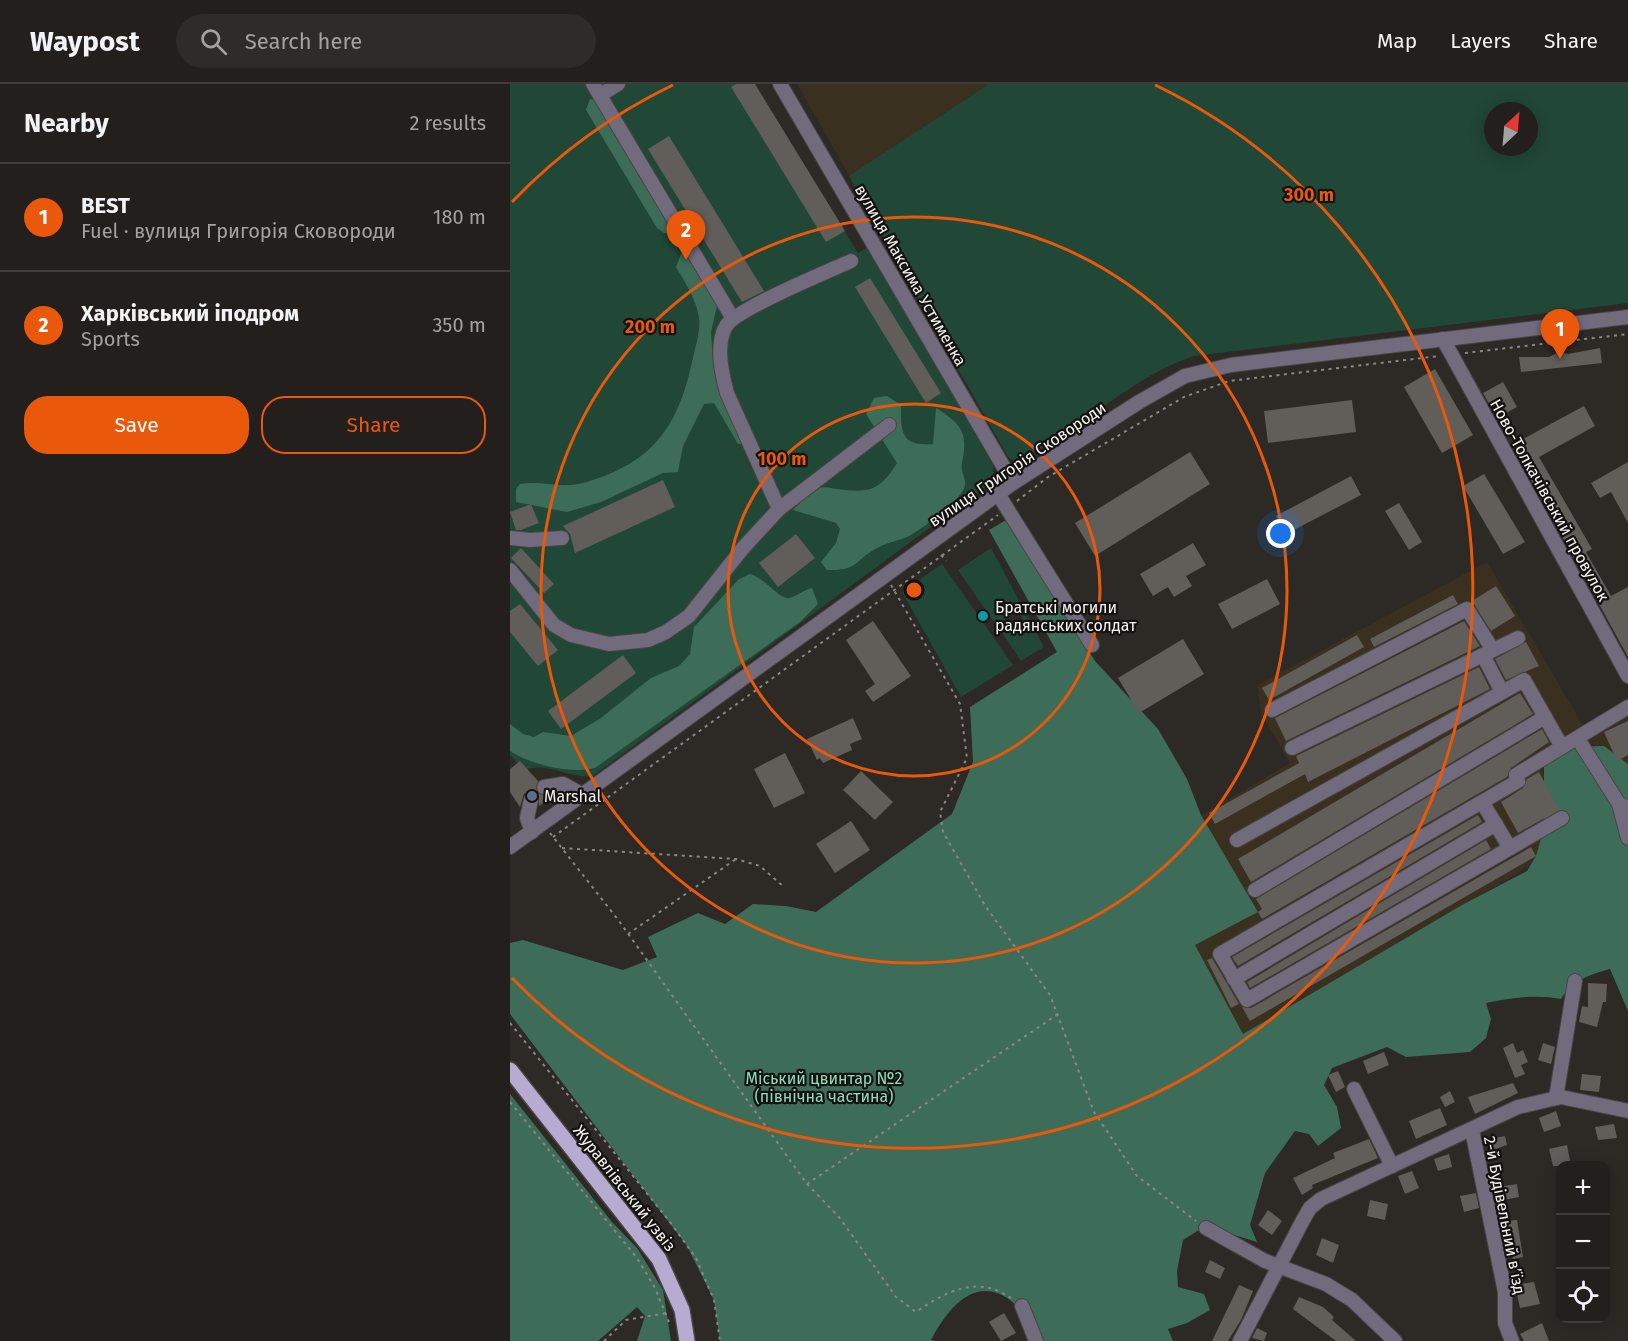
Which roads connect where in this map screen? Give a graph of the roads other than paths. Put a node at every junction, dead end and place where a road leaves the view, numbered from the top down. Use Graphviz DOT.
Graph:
graph roads {
  1 [pos="618,84"];
  2 [pos="780,84"];
  3 [pos="596,89"];
  4 [pos="851,261"];
  5 [pos="732,317"];
  6 [pos="1628,317"];
  7 [pos="1443,339"];
  8 [pos="889,425"];
  9 [pos="1013,483"];
  10 [pos="998,494"];
  11 [pos="778,509"];
  12 [pos="510,538"];
  13 [pos="562,538"];
  14 [pos="510,570"];
  15 [pos="1518,638"];
  16 [pos="1092,645"];
  17 [pos="1488,652"];
  18 [pos="1628,676"];
  19 [pos="1502,692"];
  20 [pos="1628,706"];
  21 [pos="1272,710"];
  22 [pos="1545,717"];
  23 [pos="1578,739"];
  24 [pos="1562,747"];
  25 [pos="1292,748"];
  26 [pos="544,787"];
  27 [pos="584,795"];
  28 [pos="531,800"];
  29 [pos="1482,802"];
  30 [pos="1624,806"];
  31 [pos="1562,818"];
  32 [pos="1496,824"];
  33 [pos="538,828"];
  34 [pos="1628,838"];
  35 [pos="1238,840"];
  36 [pos="510,847"];
  37 [pos="1510,848"];
  38 [pos="1254,890"];
  39 [pos="1234,979"];
  40 [pos="1575,981"];
  41 [pos="510,1070"];
  42 [pos="1354,1089"];
  43 [pos="1556,1098"];
  44 [pos="1628,1111"];
  45 [pos="1472,1130"];
  46 [pos="1392,1166"];
  47 [pos="1206,1228"];
  48 [pos="1280,1266"];
  49 [pos="1022,1306"];
  50 [pos="687,1341"];
  51 [pos="1036,1341"];
  52 [pos="1240,1341"];
  53 [pos="1395,1341"];
  54 [pos="1512,1341"];
  1 -- 3 [label="street"];
  2 -- 9 [label="street, вулиця Максима Устименка"];
  3 -- 5 [label="street"];
  4 -- 5 [label="street"];
  5 -- 11 [label="street"];
  6 -- 7 [label="street, вулиця Григорія Сковороди"];
  7 -- 9 [label="street, вулиця Григорія Сковороди"];
  7 -- 18 [label="street, Ново-Толкачівський провулок"];
  8 -- 11 [label="street"];
  9 -- 10 [label="street, вулиця Григорія Сковороди"];
  10 -- 16 [label="street"];
  10 -- 27 [label="street, вулиця Григорія Сковороди"];
  11 -- 14 [label="street"];
  12 -- 13 [label="street"];
  15 -- 17 [label="street"];
  17 -- 19 [label="street"];
  17 -- 21 [label="street"];
  17 -- 25 [label="street"];
  19 -- 22 [label="street"];
  19 -- 35 [label="street"];
  20 -- 23 [label="street"];
  22 -- 24 [label="street"];
  22 -- 38 [label="street"];
  23 -- 24 [label="street"];
  23 -- 30 [label="street"];
  24 -- 29 [label="street"];
  26 -- 27 [label="street"];
  27 -- 33 [label="street, вулиця Григорія Сковороди"];
  28 -- 33 [label="street"];
  29 -- 32 [label="street"];
  29 -- 39 [label="street"];
  30 -- 34 [label="street"];
  31 -- 37 [label="street"];
  32 -- 37 [label="street"];
  32 -- 39 [label="street"];
  33 -- 36 [label="street, вулиця Григорія Сковороди"];
  37 -- 39 [label="street"];
  40 -- 43 [label="street"];
  41 -- 50 [label="main road, Журавлівський узвіз"];
  42 -- 46 [label="street"];
  43 -- 44 [label="street, 2-й Будівельний в’їзд"];
  43 -- 45 [label="street, 2-й Будівельний в’їзд"];
  45 -- 46 [label="street, 2-й Будівельний в’їзд"];
  45 -- 54 [label="street, 2-й Будівельний в’їзд"];
  46 -- 48 [label="street, 2-й Будівельний в’їзд"];
  47 -- 48 [label="street"];
  48 -- 52 [label="street, 2-й Будівельний в’їзд"];
  48 -- 53 [label="street"];
  49 -- 51 [label="street"];
}
